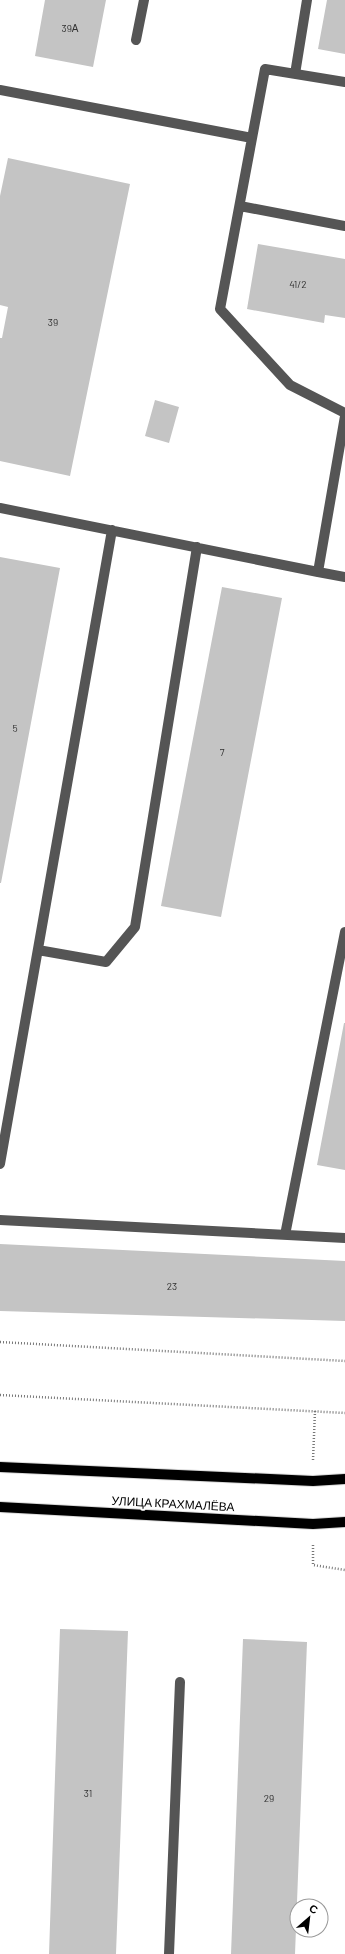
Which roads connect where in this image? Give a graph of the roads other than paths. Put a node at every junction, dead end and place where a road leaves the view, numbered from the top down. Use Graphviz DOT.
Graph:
graph roads {
  1 [pos="144,0"];
  2 [pos="308,0"];
  3 [pos="136,40"];
  4 [pos="295,74"];
  5 [pos="345,82"];
  6 [pos="0,90"];
  7 [pos="252,138"];
  8 [pos="240,206"];
  9 [pos="345,226"];
  10 [pos="345,415"];
  11 [pos="0,508"];
  12 [pos="112,530"];
  13 [pos="197,547"];
  14 [pos="318,572"];
  15 [pos="345,577"];
  16 [pos="345,932"];
  17 [pos="38,950"];
  18 [pos="0,1164"];
  19 [pos="0,1220"];
  20 [pos="285,1235"];
  21 [pos="345,1238"];
  22 [pos="0,1467"];
  23 [pos="345,1479"];
  24 [pos="0,1508"];
  25 [pos="345,1522"];
  26 [pos="180,1682"];
  27 [pos="169,1954"];
  1 -- 3 [label="lane"];
  2 -- 4 [label="lane"];
  4 -- 5 [label="lane"];
  4 -- 7 [label="lane"];
  6 -- 7 [label="lane"];
  7 -- 8 [label="lane"];
  8 -- 9 [label="lane"];
  8 -- 10 [label="lane"];
  10 -- 14 [label="lane"];
  11 -- 12 [label="lane"];
  12 -- 13 [label="lane"];
  12 -- 17 [label="lane"];
  13 -- 14 [label="lane"];
  13 -- 17 [label="lane"];
  14 -- 15 [label="lane"];
  16 -- 20 [label="lane"];
  17 -- 18 [label="lane"];
  19 -- 20 [label="lane"];
  20 -- 21 [label="lane"];
  22 -- 23 [label="main road"];
  24 -- 25 [label="main road, УЛИЦА КРАХМАЛЁВА"];
  26 -- 27 [label="lane"];
}
